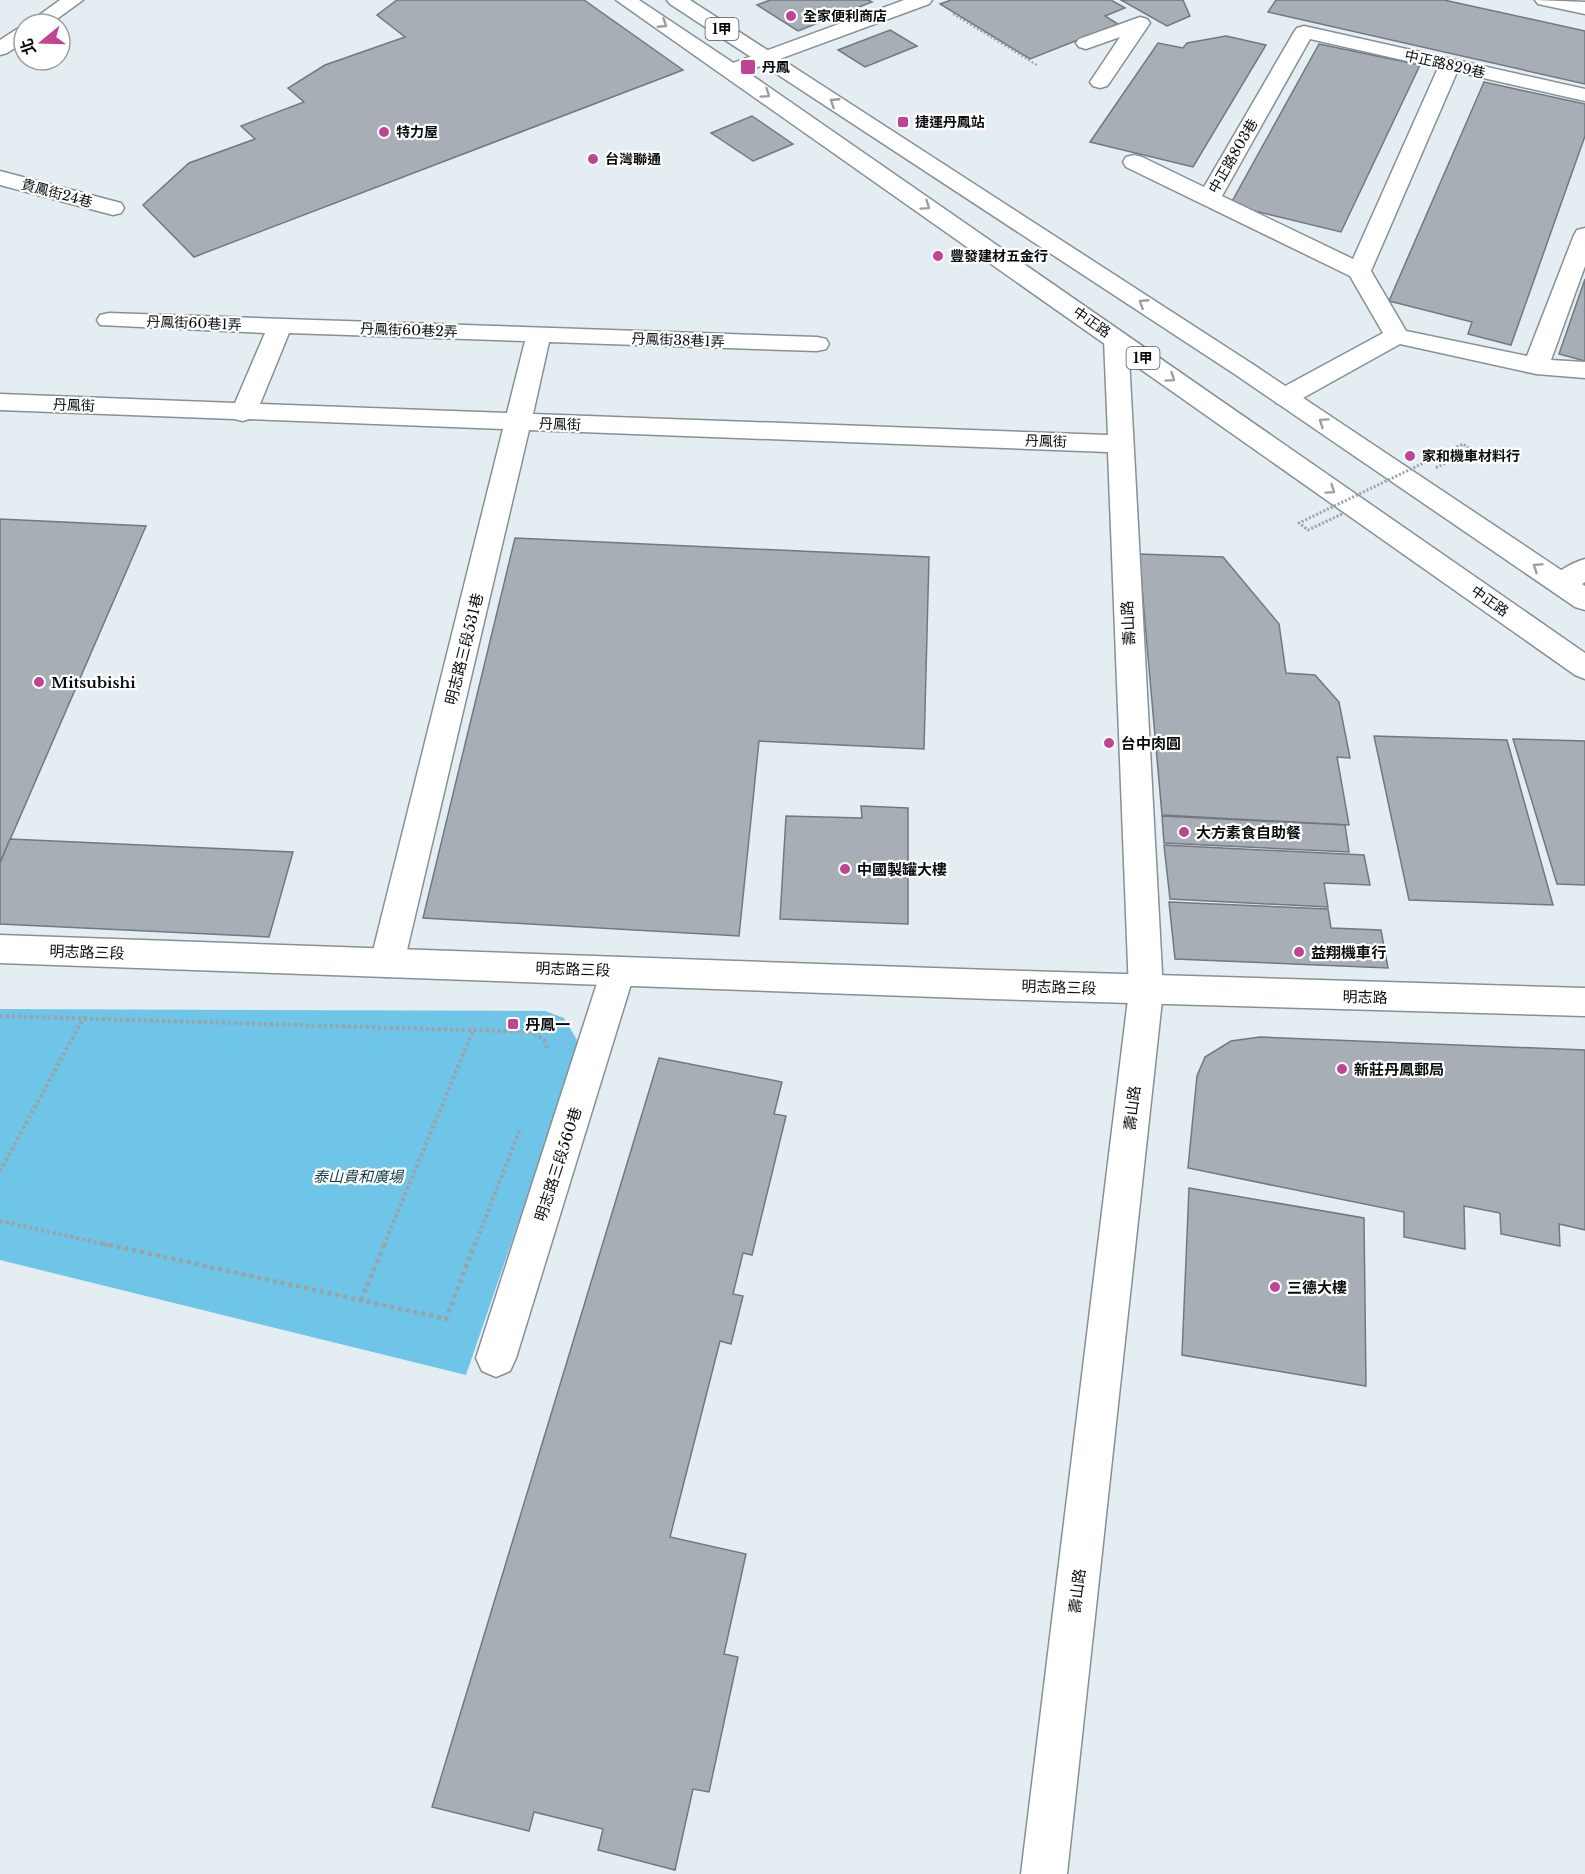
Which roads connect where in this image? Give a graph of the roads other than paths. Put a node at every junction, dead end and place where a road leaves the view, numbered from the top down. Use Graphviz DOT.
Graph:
graph roads {
  1 [pos="73,0"];
  2 [pos="626,0"];
  3 [pos="677,0"];
  4 [pos="922,0"];
  5 [pos="1545,0"];
  6 [pos="1585,8"];
  7 [pos="55,12"];
  8 [pos="1304,32"];
  9 [pos="1086,43"];
  10 [pos="767,59"];
  11 [pos="1450,65"];
  12 [pos="732,70"];
  13 [pos="1100,82"];
  14 [pos="1585,95"];
  15 [pos="1134,162"];
  16 [pos="0,178"];
  17 [pos="1209,198"];
  18 [pos="113,208"];
  19 [pos="1585,235"];
  20 [pos="1359,271"];
  21 [pos="109,320"];
  22 [pos="280,326"];
  23 [pos="539,335"];
  24 [pos="1397,336"];
  25 [pos="1116,339"];
  26 [pos="817,344"];
  27 [pos="1536,366"];
  28 [pos="1585,370"];
  29 [pos="1285,397"];
  30 [pos="0,402"];
  31 [pos="243,413"];
  32 [pos="519,422"];
  33 [pos="1120,444"];
  34 [pos="1574,577"];
  35 [pos="1585,600"];
  36 [pos="1585,668"];
  37 [pos="0,949"];
  38 [pos="387,963"];
  39 [pos="618,970"];
  40 [pos="1146,991"];
  41 [pos="1585,1002"];
  42 [pos="496,1358"];
  43 [pos="1044,1874"];
  1 -- 7 [label="main road"];
  2 -- 12 [label="main road, 中正路 / 1甲, one-way"];
  3 -- 10 [label="main road, 1甲"];
  4 -- 10 [label="main road"];
  5 -- 6 [label="main road"];
  8 -- 11 [label="main road, 中正路829巷"];
  8 -- 17 [label="main road, 中正路803巷"];
  9 -- 13 [label="main road"];
  10 -- 12 [label="main road"];
  29 -- 10 [label="main road, 1甲, one-way"];
  11 -- 14 [label="main road, 中正路829巷"];
  11 -- 20 [label="main road"];
  12 -- 25 [label="main road, 中正路 / 1甲, one-way"];
  15 -- 17 [label="main road"];
  16 -- 18 [label="main road, 貴鳳街24巷"];
  17 -- 20 [label="main road, 中正路803巷"];
  19 -- 27 [label="main road"];
  20 -- 24 [label="main road"];
  21 -- 22 [label="main road, 丹鳳街60巷1弄"];
  22 -- 23 [label="main road, 丹鳳街60巷2弄"];
  22 -- 31 [label="main road"];
  23 -- 26 [label="main road, 丹鳳街38巷1弄"];
  23 -- 32 [label="main road, 明志路三段531巷"];
  24 -- 27 [label="main road"];
  24 -- 29 [label="main road"];
  25 -- 33 [label="main road, 壽山路"];
  25 -- 36 [label="main road, 中正路 / 1甲, one-way"];
  27 -- 28 [label="main road"];
  34 -- 29 [label="main road, 1甲, one-way"];
  30 -- 31 [label="main road, 丹鳳街"];
  31 -- 32 [label="main road, 丹鳳街"];
  32 -- 33 [label="main road, 丹鳳街"];
  32 -- 38 [label="main road, 明志路三段531巷"];
  33 -- 40 [label="main road, 壽山路"];
  34 -- 35 [label="main road, 1甲"];
  37 -- 38 [label="main road, 明志路三段"];
  38 -- 39 [label="main road, 明志路三段"];
  39 -- 40 [label="main road, 明志路三段"];
  39 -- 42 [label="main road, 明志路三段560巷"];
  40 -- 41 [label="main road, 明志路"];
  40 -- 43 [label="main road, 壽山路"];
}
